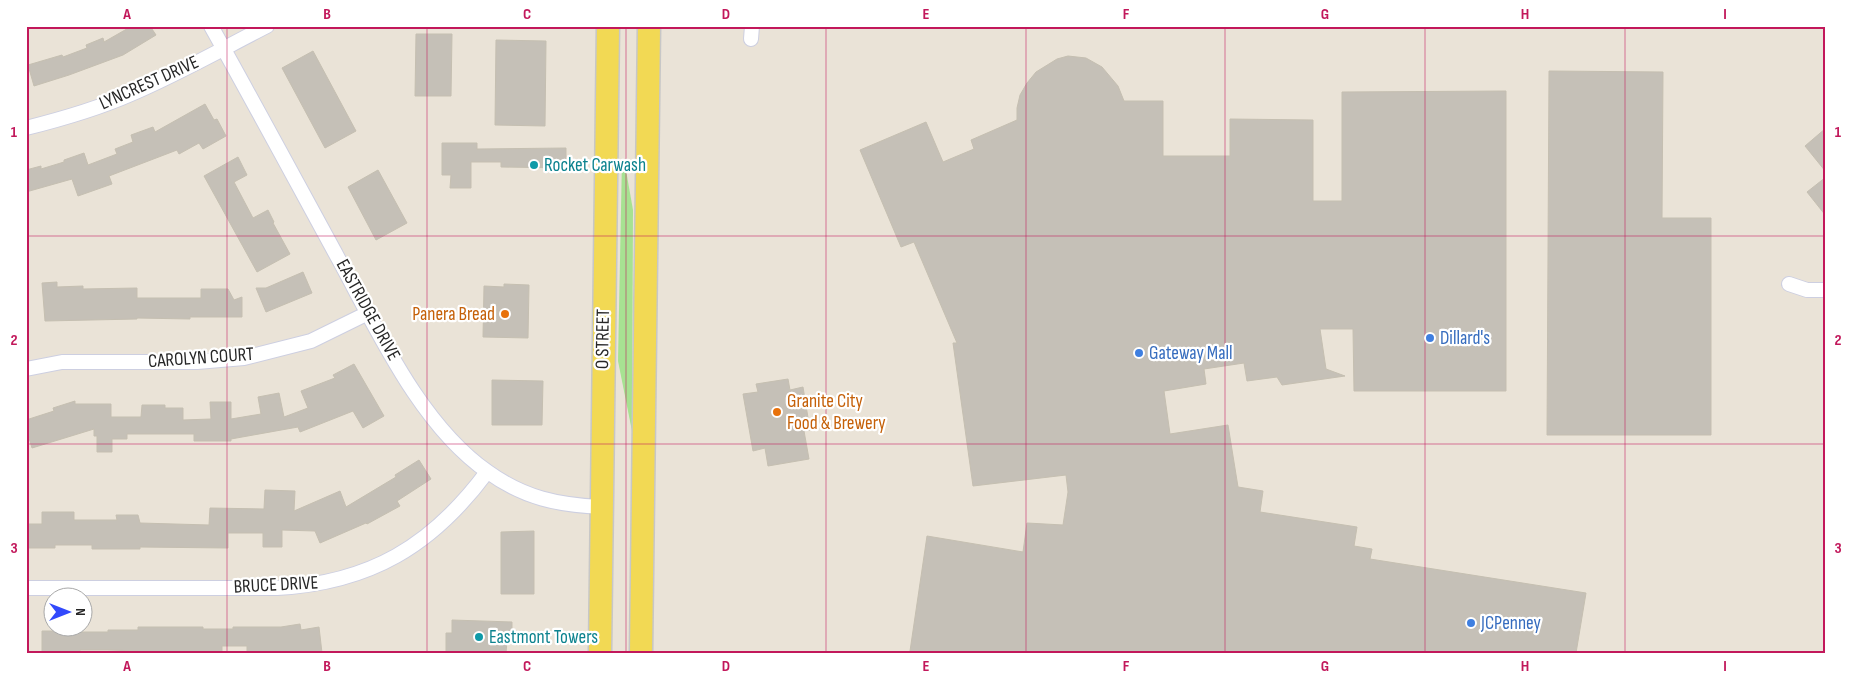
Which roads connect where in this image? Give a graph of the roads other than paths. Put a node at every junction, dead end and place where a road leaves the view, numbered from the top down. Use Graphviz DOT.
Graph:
graph roads {
  1 [pos="211,26"];
  2 [pos="267,26"];
  3 [pos="608,26"];
  4 [pos="649,26"];
  5 [pos="224,49"];
  6 [pos="26,128"];
  7 [pos="1789,284"];
  8 [pos="1826,290"];
  9 [pos="368,313"];
  10 [pos="26,369"];
  11 [pos="487,472"];
  12 [pos="601,507"];
  13 [pos="26,588"];
  14 [pos="600,653"];
  15 [pos="641,653"];
  1 -- 5 [label="street, EASTRIDGE DRIVE"];
  2 -- 5 [label="street, LYNCREST DRIVE"];
  3 -- 12 [label="main road, O STREET"];
  4 -- 15 [label="main road"];
  5 -- 6 [label="street, LYNCREST DRIVE"];
  5 -- 9 [label="street, EASTRIDGE DRIVE"];
  7 -- 8 [label="street"];
  9 -- 10 [label="street, CAROLYN COURT"];
  9 -- 11 [label="street, EASTRIDGE DRIVE"];
  11 -- 12 [label="street, EASTRIDGE DRIVE"];
  11 -- 13 [label="street, BRUCE DRIVE"];
  12 -- 14 [label="main road, O STREET"];
}
